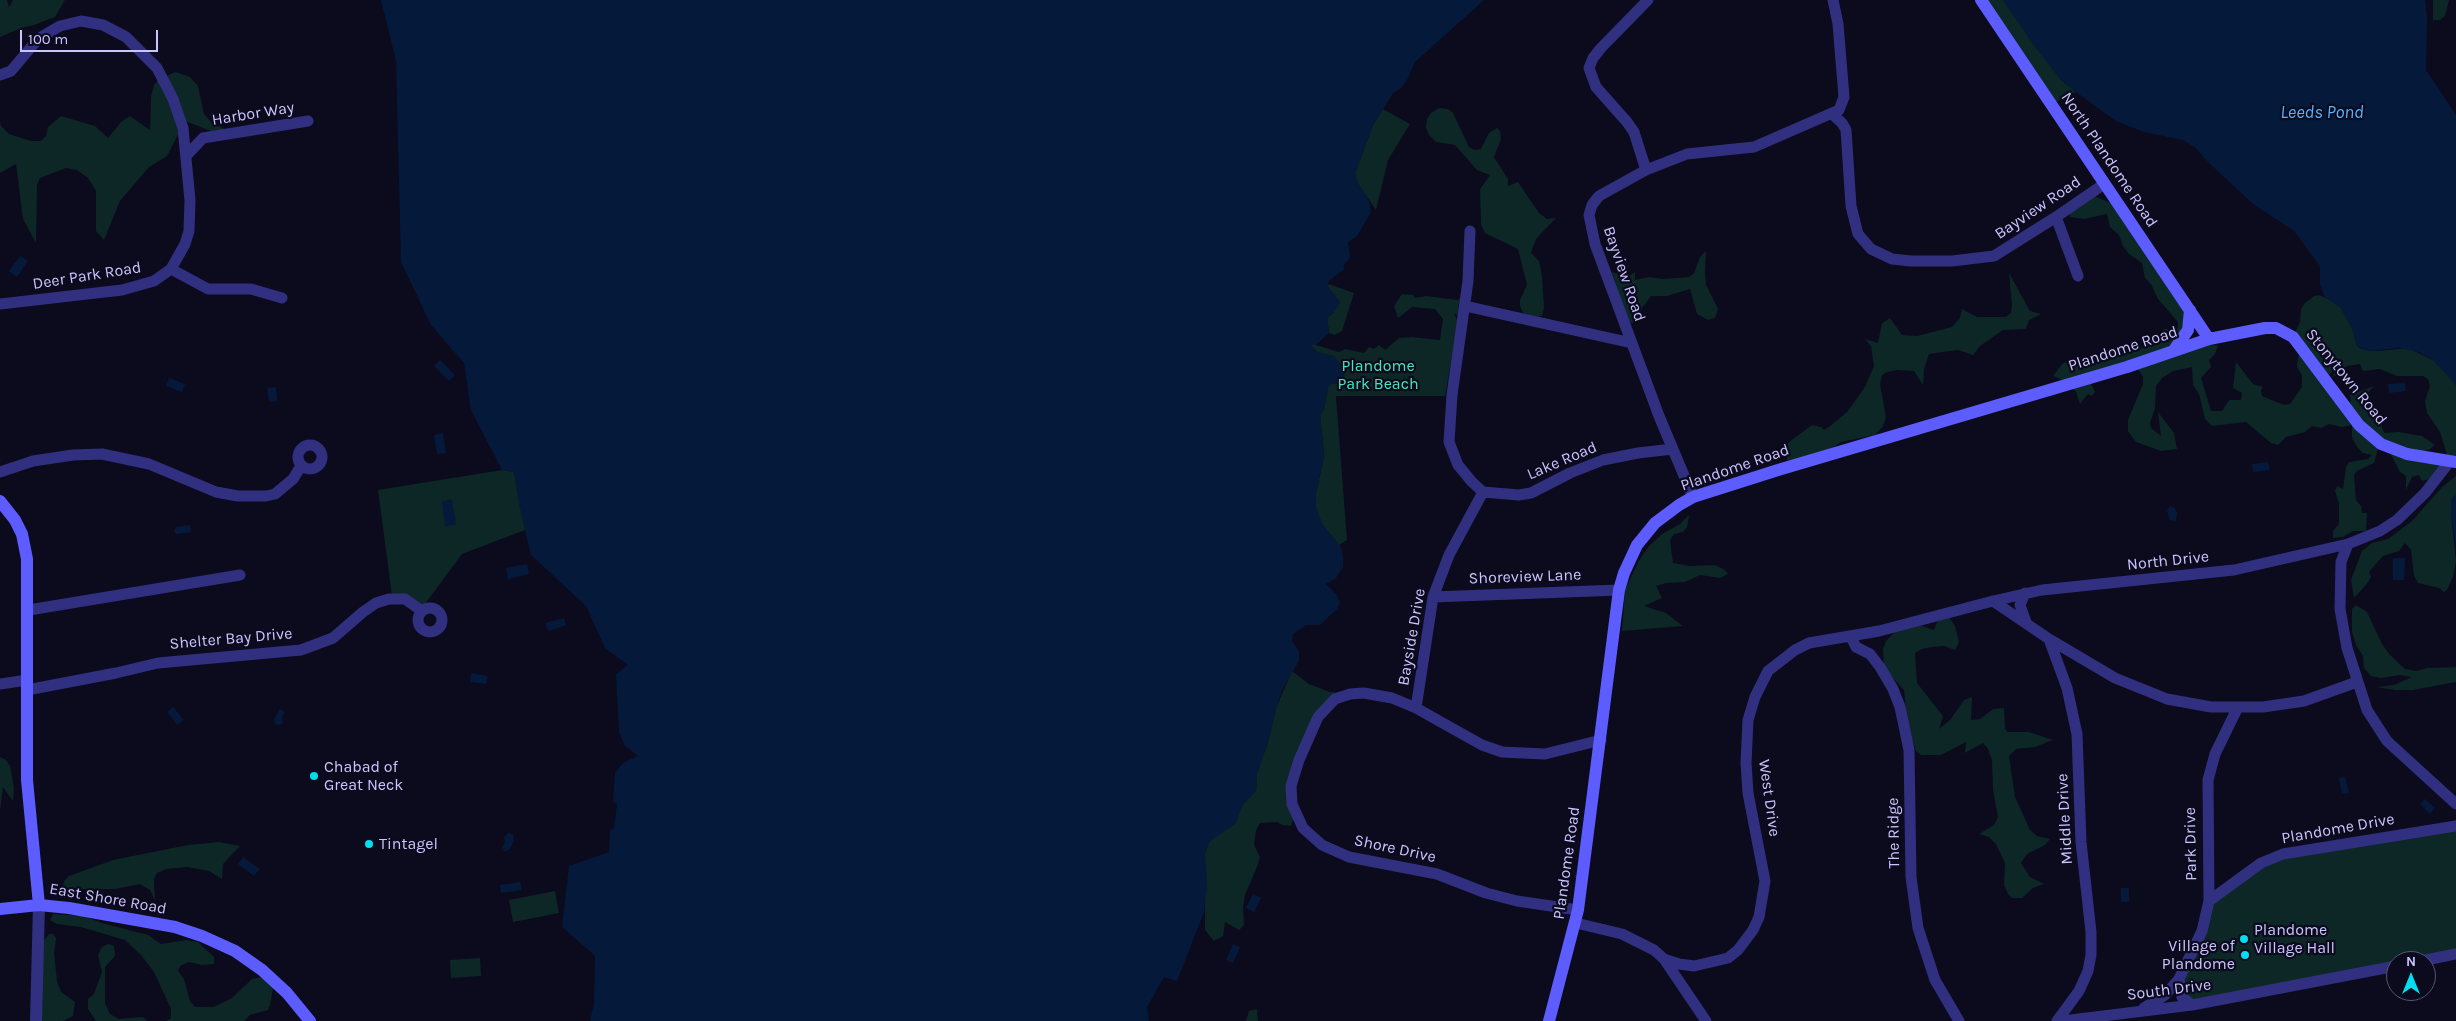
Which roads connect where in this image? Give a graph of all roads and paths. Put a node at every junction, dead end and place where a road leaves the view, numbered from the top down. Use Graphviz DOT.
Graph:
graph roads {
  1 [pos="1648,0"];
  2 [pos="1833,0"];
  3 [pos="1982,0"];
  4 [pos="0,75"];
  5 [pos="1832,114"];
  6 [pos="308,121"];
  7 [pos="183,128"];
  8 [pos="203,138"];
  9 [pos="186,156"];
  10 [pos="1646,170"];
  11 [pos="2104,184"];
  12 [pos="2056,217"];
  13 [pos="1470,231"];
  14 [pos="170,268"];
  15 [pos="2078,276"];
  16 [pos="282,298"];
  17 [pos="0,304"];
  18 [pos="1465,306"];
  19 [pos="2190,310"];
  20 [pos="2208,339"];
  21 [pos="1632,343"];
  22 [pos="2174,350"];
  23 [pos="1673,449"];
  24 [pos="2453,461"];
  25 [pos="301,466"];
  26 [pos="0,472"];
  27 [pos="1483,492"];
  28 [pos="1693,497"];
  29 [pos="0,501"];
  30 [pos="2348,544"];
  31 [pos="240,575"];
  32 [pos="1619,590"];
  33 [pos="2025,593"];
  34 [pos="1433,597"];
  35 [pos="1993,601"];
  36 [pos="29,610"];
  37 [pos="422,611"];
  38 [pos="2026,622"];
  39 [pos="1860,635"];
  40 [pos="2049,639"];
  41 [pos="1870,654"];
  42 [pos="2357,682"];
  43 [pos="0,684"];
  44 [pos="27,685"];
  45 [pos="1416,708"];
  46 [pos="2237,709"];
  47 [pos="1601,740"];
  48 [pos="2456,804"];
  49 [pos="2456,826"];
  50 [pos="2208,901"];
  51 [pos="40,905"];
  52 [pos="0,909"];
  53 [pos="1578,910"];
  54 [pos="1576,923"];
  55 [pos="2456,954"];
  56 [pos="2436,958"];
  57 [pos="1664,959"];
  58 [pos="1694,966"];
  59 [pos="2386,968"];
  60 [pos="2179,979"];
  61 [pos="1682,986"];
  62 [pos="2192,1005"];
  63 [pos="2140,1010"];
  64 [pos="1955,1019"];
  65 [pos="36,1021"];
  66 [pos="310,1021"];
  67 [pos="1549,1021"];
  68 [pos="1706,1021"];
  69 [pos="2057,1021"];
  70 [pos="2062,1021"];
  1 -- 10 [label="street"];
  2 -- 5 [label="street"];
  3 -- 11 [label="main road, North Plandome Road"];
  4 -- 7 [label="street"];
  5 -- 10 [label="street, Bayview Road"];
  5 -- 12 [label="street, Bayview Road"];
  6 -- 8 [label="street, Harbor Way"];
  7 -- 8 [label="street"];
  7 -- 9 [label="street, Deer Park Road"];
  8 -- 9 [label="street"];
  9 -- 14 [label="street, Deer Park Road"];
  10 -- 21 [label="street, Bayview Road"];
  11 -- 12 [label="street, Bayview Road"];
  11 -- 19 [label="main road, North Plandome Road"];
  12 -- 15 [label="street"];
  13 -- 18 [label="street"];
  14 -- 16 [label="street"];
  14 -- 17 [label="street, Deer Park Road"];
  18 -- 21 [label="street"];
  18 -- 27 [label="street"];
  19 -- 20 [label="main road, North Plandome Road"];
  19 -- 22 [label="main road"];
  20 -- 22 [label="main road, Plandome Road"];
  20 -- 24 [label="main road, Stonytown Road"];
  21 -- 23 [label="street, Bayview Road"];
  22 -- 28 [label="main road, Plandome Road"];
  23 -- 27 [label="street, Lake Road"];
  23 -- 28 [label="street, Bayview Road"];
  24 -- 30 [label="street, North Drive"];
  25 -- 26 [label="street"];
  27 -- 34 [label="street, Bayside Drive"];
  28 -- 32 [label="main road, Plandome Road"];
  29 -- 36 [label="main road, East Shore Road"];
  30 -- 33 [label="street, North Drive"];
  30 -- 42 [label="street"];
  31 -- 36 [label="street"];
  32 -- 34 [label="street, Shoreview Lane"];
  32 -- 47 [label="main road, Plandome Road"];
  33 -- 35 [label="street, North Drive"];
  33 -- 38 [label="street"];
  34 -- 45 [label="street, Bayside Drive"];
  35 -- 38 [label="street"];
  35 -- 39 [label="street, North Drive"];
  36 -- 44 [label="main road, East Shore Road"];
  37 -- 44 [label="street, Shelter Bay Drive"];
  38 -- 40 [label="street"];
  39 -- 41 [label="street"];
  39 -- 41 [label="street, The Ridge"];
  39 -- 58 [label="street, West Drive"];
  40 -- 46 [label="street"];
  40 -- 69 [label="street, Middle Drive"];
  41 -- 64 [label="street, The Ridge"];
  42 -- 46 [label="street"];
  42 -- 48 [label="street"];
  43 -- 44 [label="street, Shelter Bay Drive"];
  44 -- 51 [label="main road, East Shore Road"];
  45 -- 47 [label="street, Shore Drive"];
  45 -- 53 [label="street, Shore Drive"];
  46 -- 50 [label="street, Park Drive"];
  47 -- 53 [label="main road, Plandome Road"];
  49 -- 50 [label="street, Plandome Drive"];
  50 -- 60 [label="street, Park Drive"];
  51 -- 52 [label="main road"];
  51 -- 65 [label="street"];
  51 -- 66 [label="main road, East Shore Road"];
  53 -- 54 [label="main road, Plandome Road"];
  54 -- 57 [label="street"];
  54 -- 67 [label="main road, Plandome Road"];
  55 -- 56 [label="street"];
  57 -- 58 [label="street, West Drive"];
  57 -- 61 [label="street"];
  58 -- 61 [label="street"];
  59 -- 62 [label="street, South Drive"];
  60 -- 62 [label="street"];
  60 -- 63 [label="street, Park Drive"];
  61 -- 68 [label="street"];
  62 -- 63 [label="street, South Drive"];
  63 -- 70 [label="street, South Drive"];
}
